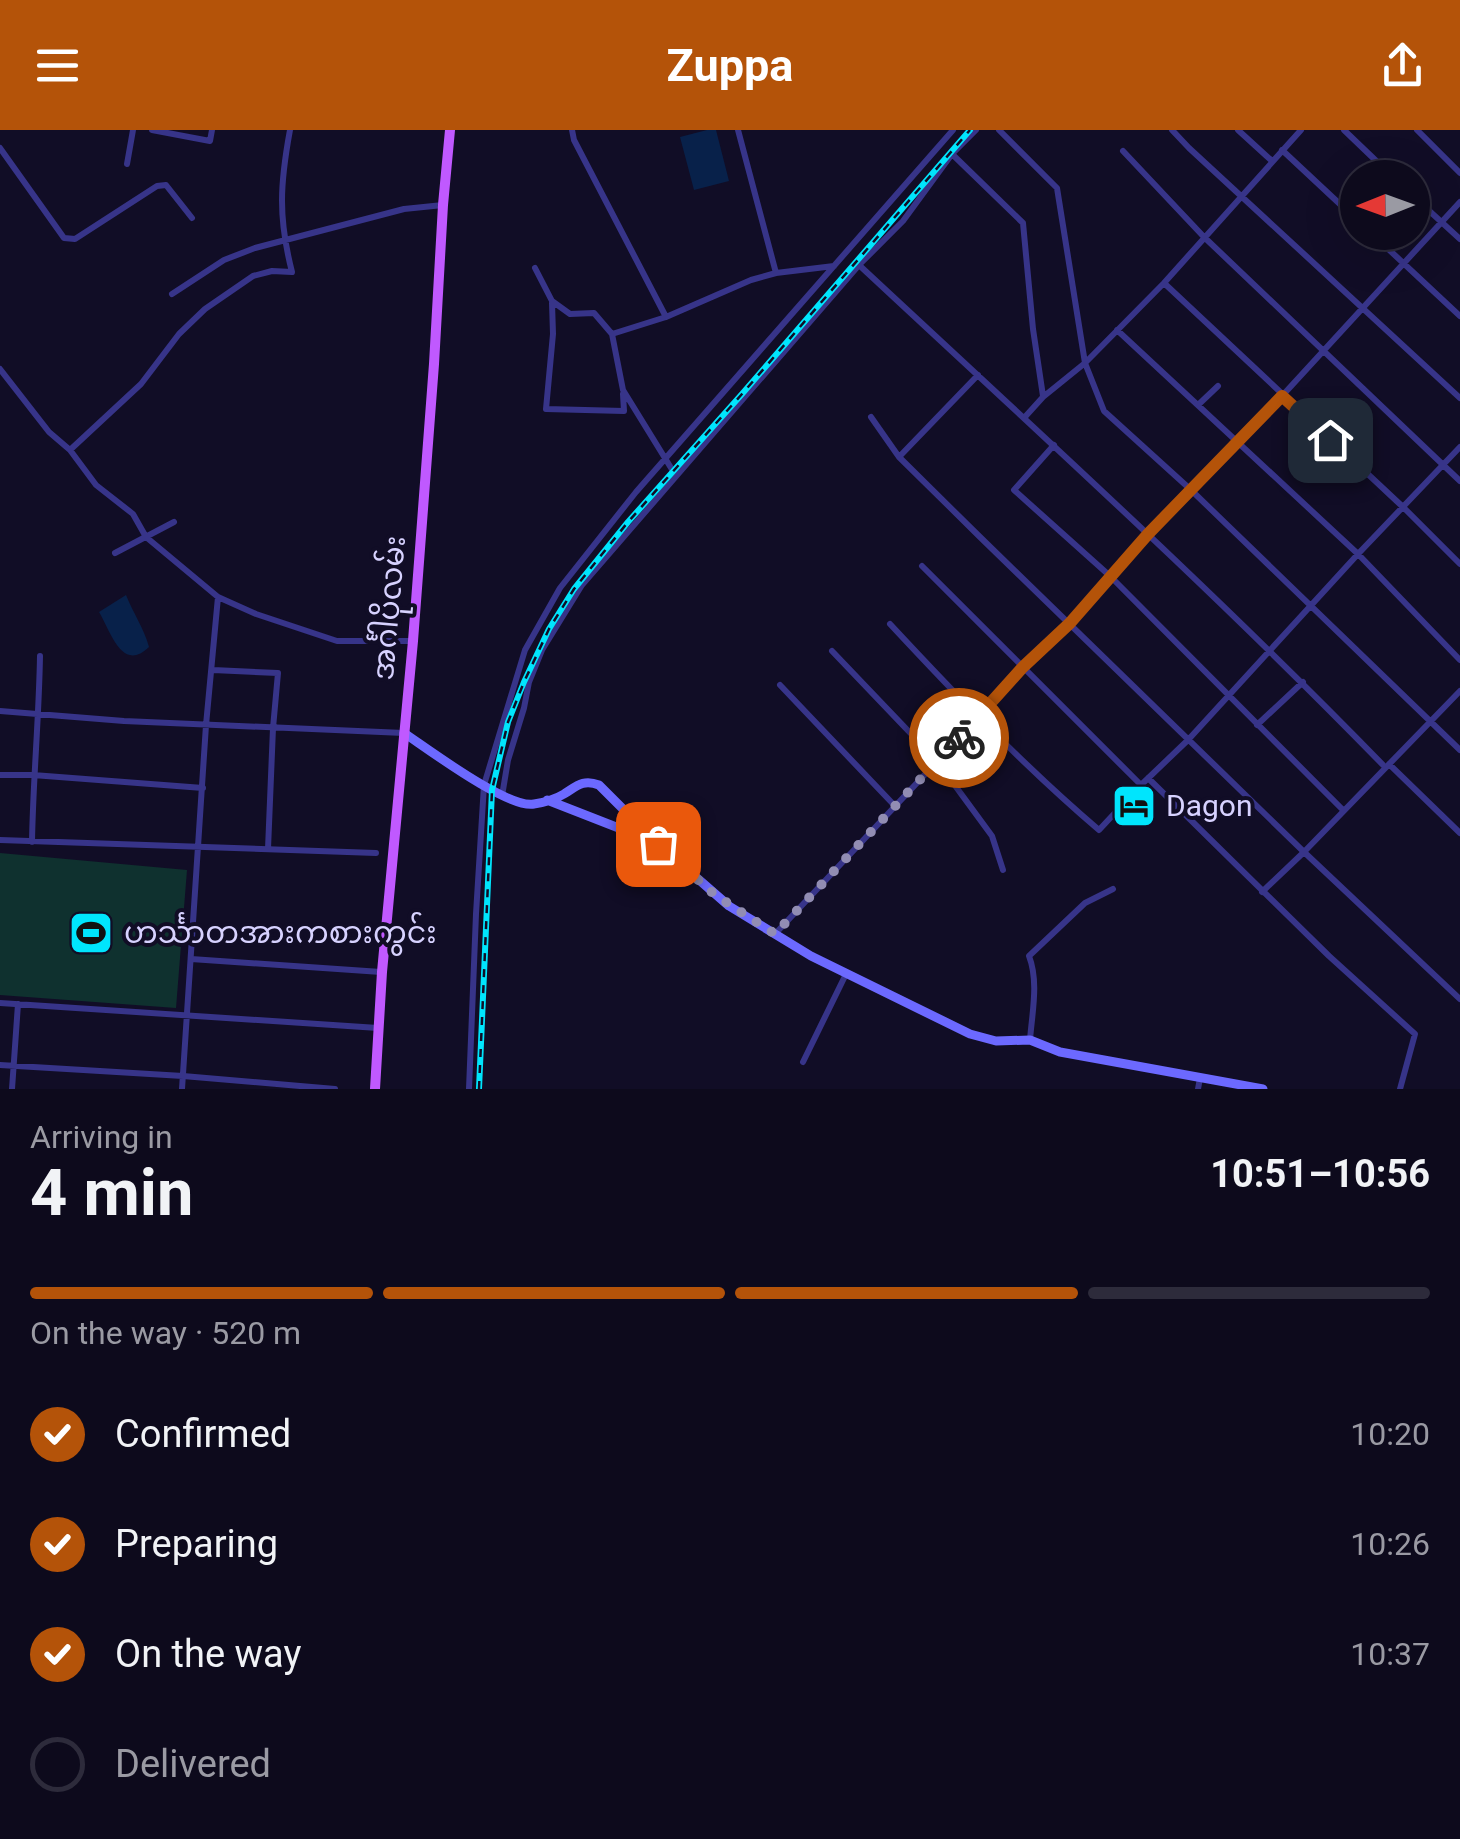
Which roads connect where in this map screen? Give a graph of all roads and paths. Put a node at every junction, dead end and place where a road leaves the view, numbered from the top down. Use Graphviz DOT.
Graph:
graph roads {
  1 [pos="133,130"];
  2 [pos="152,130"];
  3 [pos="212,130"];
  4 [pos="290,130"];
  5 [pos="450,130"];
  6 [pos="572,130"];
  7 [pos="738,130"];
  8 [pos="953,130"];
  9 [pos="976,130"];
  10 [pos="999,130"];
  11 [pos="1172,130"];
  12 [pos="1238,130"];
  13 [pos="1301,130"];
  14 [pos="1344,130"];
  15 [pos="1418,130"];
  16 [pos="0,148"];
  17 [pos="1123,150"];
  18 [pos="1282,150"];
  19 [pos="952,154"];
  20 [pos="1375,160"];
  21 [pos="1272,161"];
  22 [pos="127,164"];
  23 [pos="1460,173"];
  24 [pos="1240,195"];
  25 [pos="1460,202"];
  26 [pos="1340,204"];
  27 [pos="443,205"];
  28 [pos="1430,212"];
  29 [pos="192,218"];
  30 [pos="1442,223"];
  31 [pos="1204,237"];
  32 [pos="1460,239"];
  33 [pos="284,240"];
  34 [pos="1389,250"];
  35 [pos="859,264"];
  36 [pos="1404,264"];
  37 [pos="836,266"];
  38 [pos="534,268"];
  39 [pos="776,273"];
  40 [pos="1164,283"];
  41 [pos="172,294"];
  42 [pos="552,302"];
  43 [pos="1363,306"];
  44 [pos="1460,316"];
  45 [pos="666,317"];
  46 [pos="1116,330"];
  47 [pos="612,334"];
  48 [pos="1323,348"];
  49 [pos="1085,363"];
  50 [pos="0,369"];
  51 [pos="978,375"];
  52 [pos="1218,386"];
  53 [pos="623,390"];
  54 [pos="1282,396"];
  55 [pos="1043,397"];
  56 [pos="1460,398"];
  57 [pos="1198,406"];
  58 [pos="870,418"];
  59 [pos="1024,418"];
  60 [pos="1237,442"];
  61 [pos="1054,445"];
  62 [pos="1460,447"];
  63 [pos="70,450"];
  64 [pos="899,457"];
  65 [pos="665,458"];
  66 [pos="1444,465"];
  67 [pos="676,476"];
  68 [pos="1460,481"];
  69 [pos="1190,489"];
  70 [pos="1403,507"];
  71 [pos="174,522"];
  72 [pos="1148,534"];
  73 [pos="146,537"];
  74 [pos="116,553"];
  75 [pos="1358,554"];
  76 [pos="1460,564"];
  77 [pos="922,566"];
  78 [pos="1110,576"];
  79 [pos="218,597"];
  80 [pos="1312,606"];
  81 [pos="1070,623"];
  82 [pos="890,624"];
  83 [pos="412,642"];
  84 [pos="1270,650"];
  85 [pos="832,651"];
  86 [pos="40,656"];
  87 [pos="1460,660"];
  88 [pos="1023,667"];
  89 [pos="213,670"];
  90 [pos="1303,682"];
  91 [pos="780,685"];
  92 [pos="1460,691"];
  93 [pos="1228,696"];
  94 [pos="0,711"];
  95 [pos="40,714"];
  96 [pos="978,718"];
  97 [pos="1430,722"];
  98 [pos="206,724"];
  99 [pos="1258,726"];
  100 [pos="273,728"];
  101 [pos="404,733"];
  102 [pos="1188,740"];
  103 [pos="1460,750"];
  104 [pos="937,761"];
  105 [pos="1387,765"];
  106 [pos="0,775"];
  107 [pos="34,775"];
  108 [pos="1145,781"];
  109 [pos="484,785"];
  110 [pos="204,788"];
  111 [pos="502,796"];
  112 [pos="547,800"];
  113 [pos="895,806"];
  114 [pos="1343,810"];
  115 [pos="1460,833"];
  116 [pos="0,840"];
  117 [pos="32,842"];
  118 [pos="658,844"];
  119 [pos="200,848"];
  120 [pos="268,848"];
  121 [pos="1304,852"];
  122 [pos="376,853"];
  123 [pos="1003,870"];
  124 [pos="1114,889"];
  125 [pos="1262,892"];
  126 [pos="775,934"];
  127 [pos="190,959"];
  128 [pos="382,972"];
  129 [pos="846,974"];
  130 [pos="1460,1000"];
  131 [pos="0,1002"];
  132 [pos="18,1004"];
  133 [pos="186,1016"];
  134 [pos="379,1028"];
  135 [pos="1030,1040"];
  136 [pos="803,1062"];
  137 [pos="0,1066"];
  138 [pos="14,1066"];
  139 [pos="183,1076"];
  140 [pos="1199,1084"];
  141 [pos="12,1089"];
  142 [pos="182,1089"];
  143 [pos="335,1089"];
  144 [pos="376,1089"];
  145 [pos="469,1089"];
  146 [pos="1263,1089"];
  147 [pos="1400,1089"];
  1 -- 22 [label="street"];
  2 -- 3 [label="street"];
  4 -- 33 [label="street"];
  5 -- 27 [label="main road, အင်္ဂါပိုလမ်း"];
  6 -- 45 [label="street"];
  7 -- 39 [label="street"];
  8 -- 37 [label="street"];
  9 -- 19 [label="street"];
  10 -- 49 [label="street"];
  11 -- 24 [label="street"];
  12 -- 21 [label="street"];
  13 -- 18 [label="street"];
  14 -- 20 [label="street"];
  15 -- 23 [label="street"];
  16 -- 29 [label="street"];
  17 -- 31 [label="street"];
  18 -- 21 [label="street"];
  18 -- 26 [label="street"];
  19 -- 35 [label="street"];
  19 -- 55 [label="street"];
  21 -- 24 [label="street"];
  24 -- 31 [label="street"];
  24 -- 43 [label="street"];
  25 -- 30 [label="street"];
  27 -- 33 [label="street"];
  27 -- 83 [label="main road, အင်္ဂါပိုလမ်း"];
  28 -- 30 [label="street"];
  30 -- 32 [label="street"];
  30 -- 36 [label="street"];
  31 -- 40 [label="street"];
  31 -- 48 [label="street"];
  33 -- 41 [label="street"];
  33 -- 63 [label="street"];
  34 -- 36 [label="street"];
  35 -- 51 [label="street"];
  35 -- 67 [label="street"];
  36 -- 43 [label="street"];
  36 -- 44 [label="street"];
  37 -- 39 [label="street"];
  37 -- 65 [label="street"];
  38 -- 42 [label="street"];
  39 -- 45 [label="street"];
  40 -- 46 [label="street"];
  40 -- 54 [label="street"];
  42 -- 47 [label="street"];
  42 -- 53 [label="street"];
  43 -- 48 [label="street"];
  43 -- 56 [label="street"];
  45 -- 47 [label="street"];
  46 -- 49 [label="street"];
  46 -- 57 [label="street"];
  47 -- 53 [label="street"];
  48 -- 54 [label="street"];
  48 -- 66 [label="street"];
  49 -- 55 [label="street"];
  49 -- 69 [label="street"];
  50 -- 63 [label="street"];
  51 -- 59 [label="street"];
  51 -- 64 [label="street"];
  52 -- 57 [label="street"];
  53 -- 65 [label="street"];
  54 -- 60 [label="street"];
  54 -- 70 [label="street"];
  55 -- 59 [label="street"];
  57 -- 60 [label="street"];
  58 -- 64 [label="street"];
  59 -- 61 [label="street"];
  60 -- 69 [label="street"];
  60 -- 75 [label="street"];
  61 -- 72 [label="street"];
  61 -- 78 [label="street"];
  62 -- 66 [label="street"];
  63 -- 73 [label="street"];
  64 -- 81 [label="street"];
  65 -- 67 [label="street"];
  65 -- 109 [label="street"];
  66 -- 68 [label="street"];
  66 -- 70 [label="street"];
  67 -- 111 [label="street"];
  69 -- 72 [label="street"];
  69 -- 80 [label="street"];
  70 -- 75 [label="street"];
  70 -- 76 [label="street"];
  71 -- 73 [label="street"];
  72 -- 78 [label="street"];
  72 -- 84 [label="street"];
  73 -- 74 [label="street"];
  73 -- 79 [label="street"];
  75 -- 80 [label="street"];
  75 -- 87 [label="street"];
  77 -- 88 [label="street"];
  78 -- 81 [label="street"];
  78 -- 93 [label="street"];
  79 -- 83 [label="street"];
  79 -- 89 [label="street"];
  80 -- 84 [label="street"];
  80 -- 97 [label="street"];
  81 -- 88 [label="street"];
  81 -- 102 [label="street"];
  82 -- 96 [label="street"];
  83 -- 101 [label="main road, အင်္ဂါပိုလမ်း"];
  84 -- 90 [label="street"];
  84 -- 93 [label="street"];
  85 -- 104 [label="street"];
  86 -- 95 [label="street"];
  88 -- 96 [label="street"];
  88 -- 108 [label="street"];
  89 -- 98 [label="street"];
  89 -- 100 [label="street"];
  90 -- 99 [label="street"];
  90 -- 105 [label="street"];
  91 -- 113 [label="street"];
  92 -- 97 [label="street"];
  93 -- 99 [label="street"];
  93 -- 102 [label="street"];
  94 -- 95 [label="street"];
  95 -- 98 [label="street"];
  95 -- 107 [label="street"];
  96 -- 104 [label="street"];
  96 -- 108 [label="street"];
  97 -- 103 [label="street"];
  97 -- 105 [label="street"];
  98 -- 100 [label="street"];
  98 -- 110 [label="street"];
  99 -- 114 [label="street"];
  100 -- 101 [label="street"];
  100 -- 120 [label="street"];
  101 -- 109 [label="main road"];
  101 -- 128 [label="main road, အင်္ဂါပိုလမ်း"];
  102 -- 108 [label="street"];
  102 -- 121 [label="street"];
  104 -- 113 [label="street"];
  104 -- 123 [label="street"];
  105 -- 114 [label="street"];
  105 -- 115 [label="street"];
  106 -- 107 [label="street"];
  107 -- 110 [label="street"];
  107 -- 117 [label="street"];
  108 -- 125 [label="street"];
  109 -- 111 [label="main road"];
  109 -- 145 [label="street"];
  110 -- 119 [label="street"];
  111 -- 112 [label="main road"];
  112 -- 118 [label="main road"];
  112 -- 118 [label="main road"];
  113 -- 126 [label="street"];
  114 -- 121 [label="street"];
  116 -- 117 [label="street"];
  117 -- 119 [label="street"];
  118 -- 126 [label="main road"];
  119 -- 120 [label="street"];
  119 -- 127 [label="street"];
  120 -- 122 [label="street"];
  121 -- 125 [label="street"];
  121 -- 130 [label="street"];
  124 -- 135 [label="street"];
  125 -- 147 [label="street"];
  126 -- 129 [label="main road"];
  127 -- 128 [label="street"];
  127 -- 133 [label="street"];
  128 -- 134 [label="main road, အင်္ဂါပိုလမ်း"];
  129 -- 135 [label="main road"];
  129 -- 136 [label="street"];
  131 -- 132 [label="street"];
  132 -- 133 [label="street"];
  132 -- 138 [label="street"];
  133 -- 134 [label="street"];
  133 -- 139 [label="street"];
  134 -- 144 [label="main road, အင်္ဂါပိုလမ်း"];
  135 -- 140 [label="main road"];
  137 -- 138 [label="street"];
  138 -- 139 [label="street"];
  138 -- 141 [label="street"];
  139 -- 142 [label="street"];
  139 -- 143 [label="street"];
  140 -- 146 [label="main road"];
}
